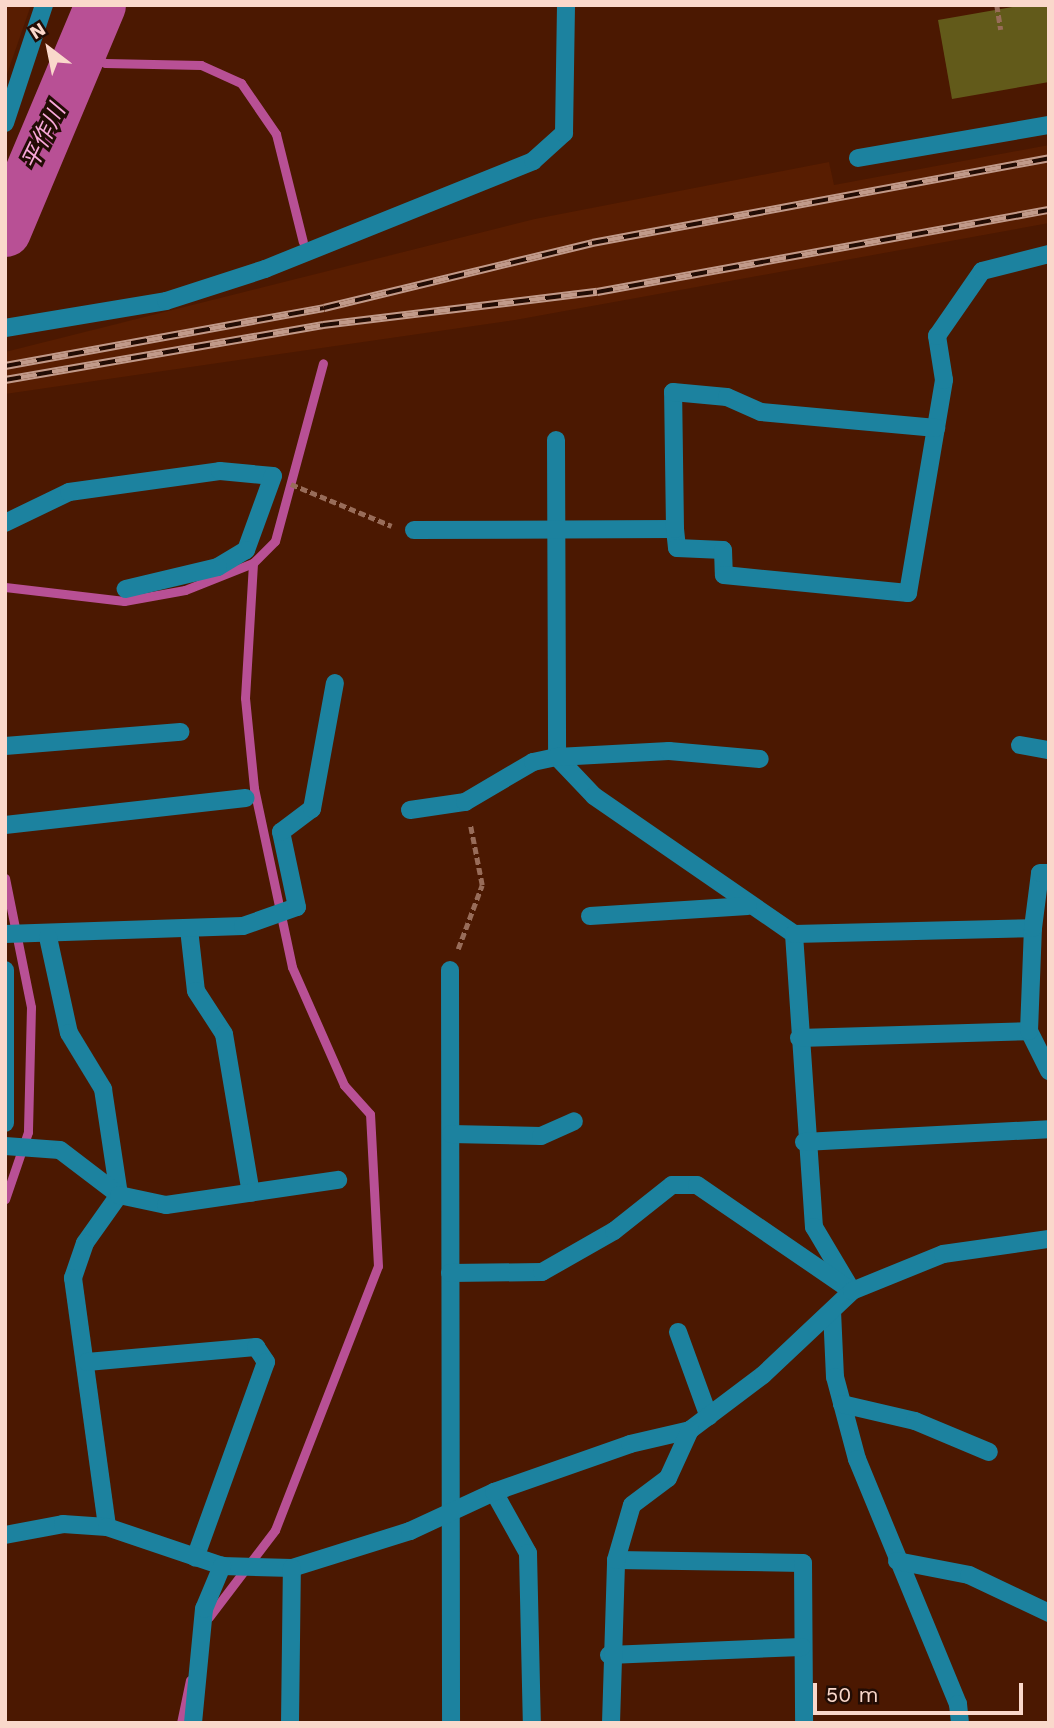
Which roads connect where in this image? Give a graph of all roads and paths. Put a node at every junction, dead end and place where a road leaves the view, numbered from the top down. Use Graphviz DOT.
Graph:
graph roads {
  1 [pos="44,5"];
  2 [pos="566,5"];
  3 [pos="998,5"];
  4 [pos="1002,30"];
  5 [pos="5,123"];
  6 [pos="1049,125"];
  7 [pos="858,158"];
  8 [pos="1049,254"];
  9 [pos="5,328"];
  10 [pos="936,428"];
  11 [pos="556,440"];
  12 [pos="273,475"];
  13 [pos="5,523"];
  14 [pos="675,529"];
  15 [pos="414,530"];
  16 [pos="558,530"];
  17 [pos="126,589"];
  18 [pos="335,683"];
  19 [pos="180,733"];
  20 [pos="1020,745"];
  21 [pos="5,746"];
  22 [pos="1049,750"];
  23 [pos="557,757"];
  24 [pos="760,758"];
  25 [pos="244,798"];
  26 [pos="465,802"];
  27 [pos="411,810"];
  28 [pos="5,825"];
  29 [pos="1049,873"];
  30 [pos="748,906"];
  31 [pos="590,916"];
  32 [pos="1033,928"];
  33 [pos="188,929"];
  34 [pos="5,934"];
  35 [pos="794,934"];
  36 [pos="48,937"];
  37 [pos="5,970"];
  38 [pos="450,970"];
  39 [pos="1029,1031"];
  40 [pos="799,1038"];
  41 [pos="1049,1071"];
  42 [pos="574,1121"];
  43 [pos="5,1123"];
  44 [pos="1049,1129"];
  45 [pos="451,1134"];
  46 [pos="804,1142"];
  47 [pos="5,1146"];
  48 [pos="338,1180"];
  49 [pos="251,1193"];
  50 [pos="119,1195"];
  51 [pos="1049,1238"];
  52 [pos="450,1273"];
  53 [pos="852,1291"];
  54 [pos="832,1311"];
  55 [pos="678,1332"];
  56 [pos="87,1362"];
  57 [pos="842,1404"];
  58 [pos="709,1417"];
  59 [pos="690,1430"];
  60 [pos="989,1452"];
  61 [pos="494,1492"];
  62 [pos="450,1510"];
  63 [pos="107,1527"];
  64 [pos="5,1535"];
  65 [pos="195,1558"];
  66 [pos="616,1560"];
  67 [pos="897,1561"];
  68 [pos="222,1566"];
  69 [pos="292,1568"];
  70 [pos="1049,1613"];
  71 [pos="802,1647"];
  72 [pos="609,1654"];
  73 [pos="193,1723"];
  74 [pos="290,1723"];
  75 [pos="451,1723"];
  76 [pos="532,1723"];
  77 [pos="611,1723"];
  78 [pos="804,1723"];
  79 [pos="960,1723"];
  1 -- 5 [label="street"];
  2 -- 9 [label="street"];
  3 -- 4 [label="path"];
  6 -- 7 [label="street"];
  8 -- 10 [label="street"];
  10 -- 14 [label="street"];
  10 -- 14 [label="street"];
  11 -- 16 [label="street"];
  12 -- 13 [label="street"];
  12 -- 15 [label="path"];
  12 -- 17 [label="street"];
  14 -- 16 [label="street"];
  15 -- 16 [label="street"];
  16 -- 23 [label="street"];
  18 -- 33 [label="street"];
  19 -- 21 [label="street"];
  20 -- 22 [label="street"];
  23 -- 24 [label="street"];
  23 -- 26 [label="street"];
  23 -- 30 [label="street"];
  25 -- 28 [label="street"];
  26 -- 27 [label="street"];
  26 -- 38 [label="path"];
  29 -- 32 [label="street"];
  30 -- 31 [label="street"];
  30 -- 35 [label="street"];
  32 -- 35 [label="street"];
  32 -- 39 [label="street"];
  33 -- 36 [label="street"];
  33 -- 49 [label="street"];
  34 -- 36 [label="street"];
  35 -- 40 [label="street"];
  36 -- 50 [label="street"];
  37 -- 43 [label="street"];
  38 -- 45 [label="street"];
  39 -- 40 [label="street"];
  39 -- 41 [label="street"];
  40 -- 46 [label="street"];
  42 -- 45 [label="street"];
  44 -- 46 [label="street"];
  45 -- 52 [label="street"];
  46 -- 53 [label="street"];
  47 -- 50 [label="street"];
  48 -- 49 [label="street"];
  49 -- 50 [label="street"];
  50 -- 56 [label="street"];
  51 -- 53 [label="street"];
  52 -- 53 [label="street"];
  52 -- 62 [label="street"];
  53 -- 54 [label="street"];
  54 -- 57 [label="street"];
  54 -- 58 [label="street"];
  55 -- 58 [label="street"];
  56 -- 63 [label="street"];
  56 -- 65 [label="street"];
  57 -- 60 [label="street"];
  57 -- 67 [label="street"];
  58 -- 59 [label="street"];
  59 -- 61 [label="street"];
  59 -- 66 [label="street"];
  61 -- 62 [label="street"];
  61 -- 76 [label="street"];
  62 -- 69 [label="street"];
  62 -- 75 [label="street"];
  63 -- 64 [label="street"];
  63 -- 65 [label="street"];
  65 -- 68 [label="street"];
  66 -- 71 [label="street"];
  66 -- 72 [label="street"];
  67 -- 70 [label="street"];
  67 -- 79 [label="street"];
  68 -- 69 [label="street"];
  68 -- 73 [label="street"];
  69 -- 74 [label="street"];
  71 -- 72 [label="street"];
  71 -- 78 [label="street"];
  72 -- 77 [label="street"];
}
